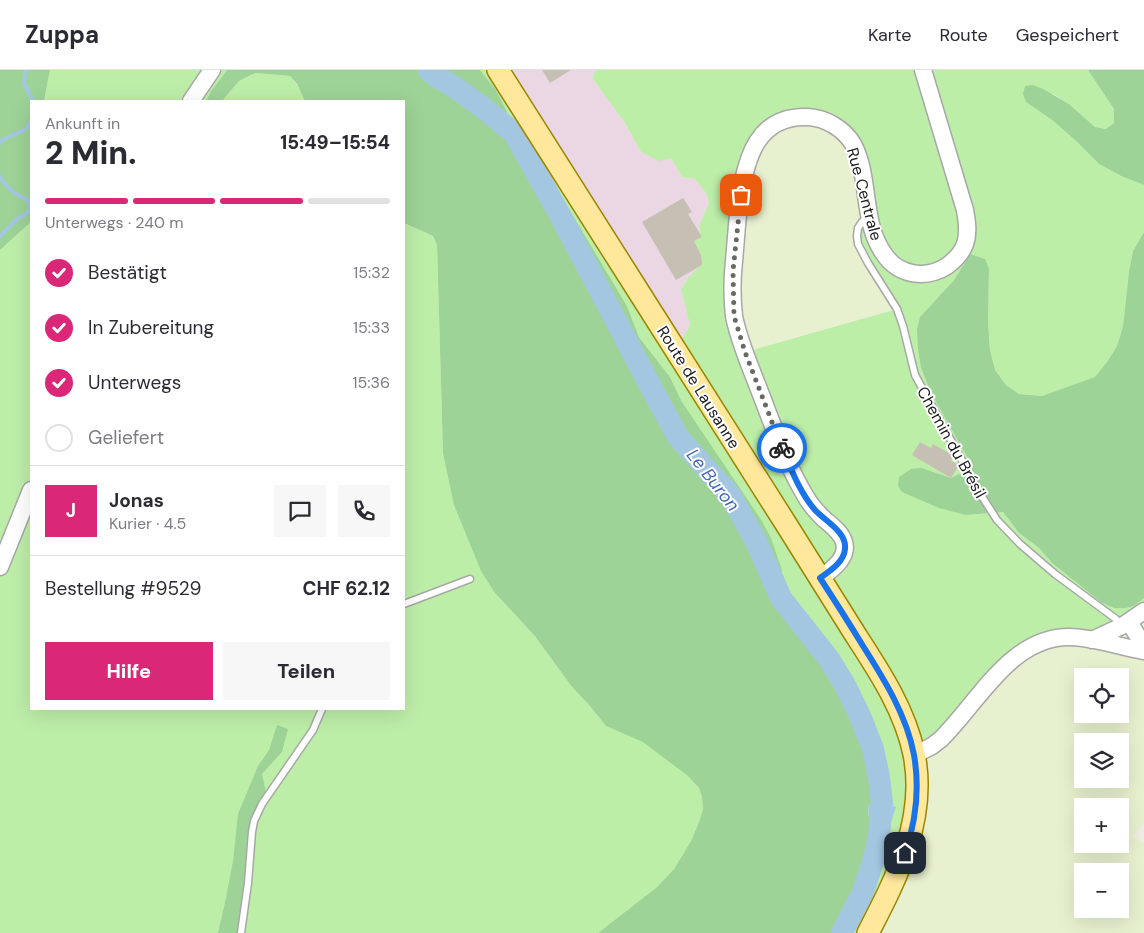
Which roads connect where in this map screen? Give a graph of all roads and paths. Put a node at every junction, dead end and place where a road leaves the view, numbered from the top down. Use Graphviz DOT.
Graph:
graph roads {
  1 [pos="212,70"];
  2 [pos="498,70"];
  3 [pos="923,70"];
  4 [pos="192,100"];
  5 [pos="870,216"];
  6 [pos="30,492"];
  7 [pos="0,567"];
  8 [pos="820,578"];
  9 [pos="470,579"];
  10 [pos="405,604"];
  11 [pos="1144,611"];
  12 [pos="1126,624"];
  13 [pos="1092,640"];
  14 [pos="1144,646"];
  15 [pos="1144,651"];
  16 [pos="322,710"];
  17 [pos="914,754"];
  18 [pos="241,933"];
  19 [pos="868,933"];
  1 -- 4 [label="street"];
  2 -- 8 [label="main road, Route de Lausanne"];
  3 -- 5 [label="street, Rue Centrale"];
  5 -- 8 [label="street, Rue Centrale"];
  5 -- 12 [label="lane, Chemin du Brésil"];
  6 -- 7 [label="street"];
  8 -- 17 [label="main road, Route de Lausanne"];
  9 -- 10 [label="lane"];
  11 -- 12 [label="street"];
  12 -- 13 [label="street"];
  12 -- 14 [label="street"];
  13 -- 15 [label="street"];
  13 -- 17 [label="street"];
  16 -- 18 [label="lane"];
  17 -- 19 [label="main road, Route de Lausanne"];
}
